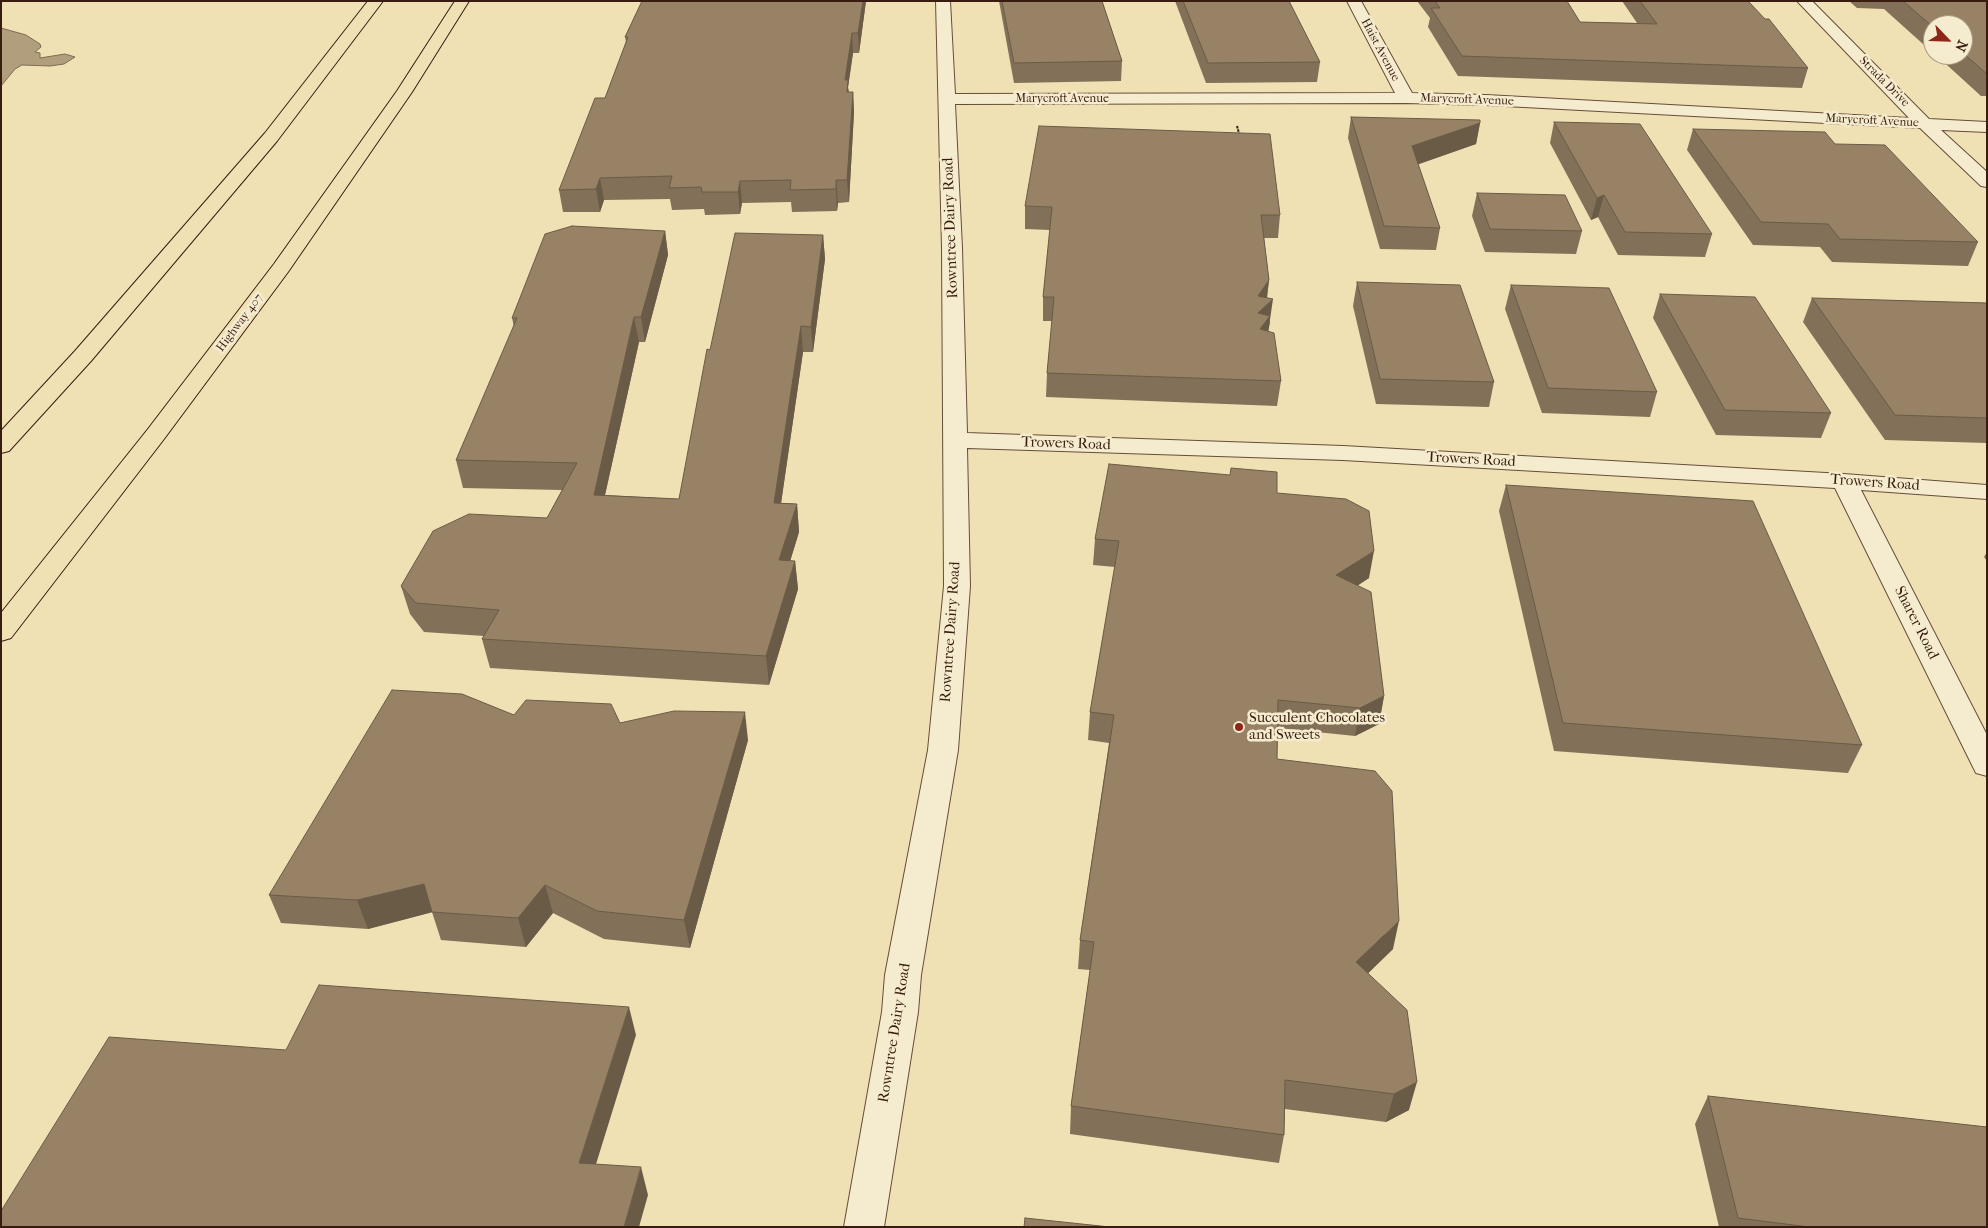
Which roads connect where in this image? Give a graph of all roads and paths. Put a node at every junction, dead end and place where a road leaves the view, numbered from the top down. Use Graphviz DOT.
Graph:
graph roads {
  1 [pos="376,1"];
  2 [pos="943,1"];
  3 [pos="1354,1"];
  4 [pos="1804,1"];
  5 [pos="461,5"];
  6 [pos="1406,98"];
  7 [pos="947,99"];
  8 [pos="1925,124"];
  9 [pos="1238,126"];
  10 [pos="1987,127"];
  11 [pos="1242,143"];
  12 [pos="1987,182"];
  13 [pos="955,440"];
  14 [pos="1,446"];
  15 [pos="1844,480"];
  16 [pos="1987,492"];
  17 [pos="1,632"];
  18 [pos="1987,765"];
  19 [pos="864,1227"];
  1 -- 14 [label="highway"];
  2 -- 7 [label="street, Rowntree Dairy Road"];
  3 -- 6 [label="street, Haist Avenue"];
  4 -- 8 [label="street, Strada Drive"];
  5 -- 17 [label="highway, Highway 407"];
  6 -- 7 [label="street, Marycroft Avenue"];
  6 -- 8 [label="street, Marycroft Avenue"];
  7 -- 13 [label="street, Rowntree Dairy Road"];
  8 -- 10 [label="street, Marycroft Avenue"];
  8 -- 12 [label="street, Strada Drive"];
  9 -- 11 [label="path"];
  13 -- 15 [label="street, Trowers Road"];
  13 -- 19 [label="street, Rowntree Dairy Road"];
  15 -- 16 [label="street, Trowers Road"];
  15 -- 18 [label="street, Sharer Road"];
}
